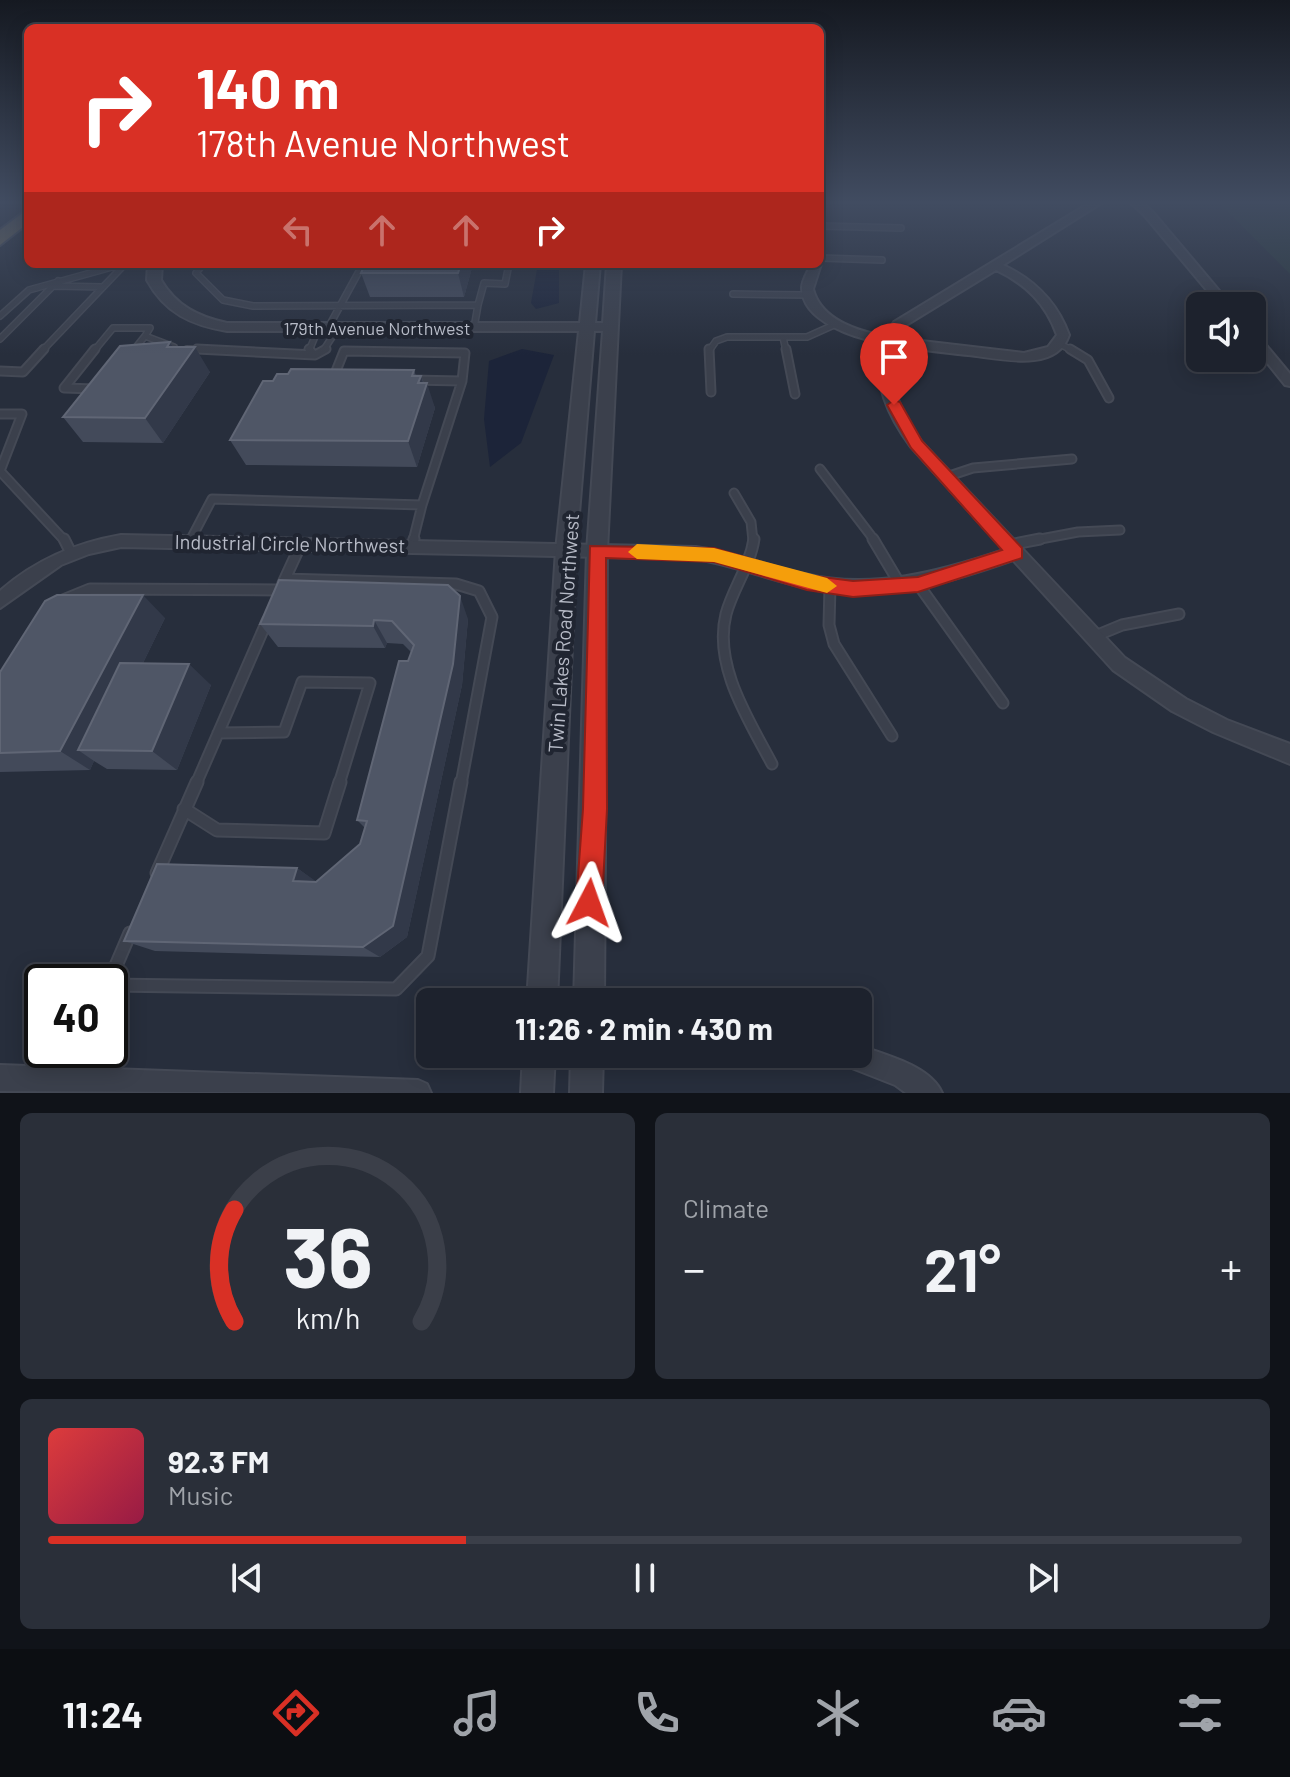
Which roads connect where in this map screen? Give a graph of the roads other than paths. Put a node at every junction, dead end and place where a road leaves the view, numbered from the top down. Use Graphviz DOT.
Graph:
graph roads {
  1 [pos="1013,253"];
  2 [pos="1182,253"];
  3 [pos="824,258"];
  4 [pos="882,260"];
  5 [pos="995,265"];
  6 [pos="110,268"];
  7 [pos="120,268"];
  8 [pos="155,268"];
  9 [pos="200,268"];
  10 [pos="361,268"];
  11 [pos="508,268"];
  12 [pos="593,268"];
  13 [pos="614,268"];
  14 [pos="814,268"];
  15 [pos="106,269"];
  16 [pos="56,284"];
  17 [pos="88,287"];
  18 [pos="103,287"];
  19 [pos="1214,292"];
  20 [pos="733,294"];
  21 [pos="808,295"];
  22 [pos="478,305"];
  23 [pos="340,307"];
  24 [pos="0,316"];
  25 [pos="836,324"];
  26 [pos="588,327"];
  27 [pos="612,327"];
  28 [pos="328,328"];
  29 [pos="474,328"];
  30 [pos="145,336"];
  31 [pos="783,337"];
  32 [pos="0,339"];
  33 [pos="887,340"];
  34 [pos="1060,344"];
  35 [pos="1266,353"];
  36 [pos="315,355"];
  37 [pos="129,357"];
  38 [pos="311,370"];
  39 [pos="0,371"];
  40 [pos="324,378"];
  41 [pos="333,378"];
  42 [pos="347,378"];
  43 [pos="405,380"];
  44 [pos="462,381"];
  45 [pos="1290,382"];
  46 [pos="104,389"];
  47 [pos="711,392"];
  48 [pos="795,394"];
  49 [pos="1109,398"];
  50 [pos="0,414"];
  51 [pos="1072,459"];
  52 [pos="820,469"];
  53 [pos="946,477"];
  54 [pos="734,493"];
  55 [pos="422,505"];
  56 [pos="1120,530"];
  57 [pos="190,541"];
  58 [pos="301,544"];
  59 [pos="412,546"];
  60 [pos="1012,549"];
  61 [pos="566,550"];
  62 [pos="597,551"];
  63 [pos="71,553"];
  64 [pos="746,564"];
  65 [pos="283,584"];
  66 [pos="830,586"];
  67 [pos="910,586"];
  68 [pos="0,601"];
  69 [pos="53,606"];
  70 [pos="1179,614"];
  71 [pos="1093,638"];
  72 [pos="1003,703"];
  73 [pos="218,733"];
  74 [pos="892,736"];
  75 [pos="1290,754"];
  76 [pos="772,764"];
  77 [pos="184,809"];
  78 [pos="153,881"];
  79 [pos="134,924"];
  80 [pos="117,964"];
  81 [pos="128,984"];
  82 [pos="543,988"];
  83 [pos="589,988"];
  84 [pos="872,1063"];
  85 [pos="71,1068"];
  86 [pos="538,1068"];
  87 [pos="587,1068"];
  88 [pos="0,1078"];
  89 [pos="66,1080"];
  90 [pos="179,1089"];
  91 [pos="418,1093"];
  92 [pos="537,1093"];
  93 [pos="586,1093"];
  94 [pos="929,1093"];
  1 -- 5 [label="street"];
  2 -- 19 [label="street"];
  3 -- 4 [label="lane"];
  5 -- 33 [label="street"];
  5 -- 34 [label="street"];
  6 -- 15 [label="lane"];
  7 -- 18 [label="lane"];
  8 -- 28 [label="street, 179th Avenue Northwest"];
  9 -- 23 [label="lane"];
  10 -- 23 [label="lane"];
  11 -- 22 [label="lane"];
  12 -- 26 [label="street, Twin Lakes Road Northwest"];
  13 -- 27 [label="street, Twin Lakes Road Northwest"];
  14 -- 21 [label="street"];
  15 -- 16 [label="lane"];
  15 -- 17 [label="lane"];
  16 -- 17 [label="lane"];
  16 -- 24 [label="lane"];
  16 -- 32 [label="lane"];
  17 -- 18 [label="lane"];
  18 -- 39 [label="lane"];
  20 -- 21 [label="lane"];
  21 -- 25 [label="street"];
  22 -- 23 [label="lane"];
  22 -- 29 [label="lane"];
  23 -- 28 [label="lane"];
  25 -- 31 [label="lane"];
  25 -- 33 [label="street"];
  26 -- 27 [label="street, 179th Avenue Northwest"];
  26 -- 29 [label="street, 179th Avenue Northwest"];
  26 -- 61 [label="street, Twin Lakes Road Northwest"];
  27 -- 62 [label="street, Twin Lakes Road Northwest"];
  28 -- 29 [label="street, 179th Avenue Northwest"];
  28 -- 36 [label="lane"];
  28 -- 36 [label="lane"];
  30 -- 36 [label="lane"];
  30 -- 37 [label="lane"];
  30 -- 46 [label="lane"];
  31 -- 47 [label="lane"];
  31 -- 48 [label="lane"];
  33 -- 34 [label="street"];
  33 -- 53 [label="street"];
  34 -- 49 [label="lane"];
  35 -- 45 [label="street"];
  36 -- 38 [label="lane"];
  40 -- 41 [label="lane"];
  41 -- 42 [label="lane"];
  41 -- 44 [label="lane"];
  43 -- 44 [label="lane"];
  44 -- 55 [label="lane"];
  50 -- 63 [label="lane"];
  51 -- 53 [label="lane"];
  52 -- 67 [label="lane"];
  53 -- 60 [label="street"];
  54 -- 64 [label="lane"];
  55 -- 57 [label="lane"];
  55 -- 59 [label="lane"];
  56 -- 60 [label="lane"];
  57 -- 58 [label="street, Industrial Circle Northwest"];
  57 -- 63 [label="street, Industrial Circle Northwest"];
  58 -- 59 [label="street, Industrial Circle Northwest"];
  58 -- 65 [label="lane"];
  59 -- 61 [label="street, Industrial Circle Northwest"];
  60 -- 67 [label="street, Industrial Circle Northwest"];
  60 -- 71 [label="street"];
  61 -- 62 [label="street, Industrial Circle Northwest"];
  61 -- 82 [label="street, Twin Lakes Road Northwest"];
  62 -- 64 [label="street, Industrial Circle Northwest"];
  62 -- 83 [label="street, Twin Lakes Road Northwest"];
  63 -- 68 [label="street, Industrial Circle Northwest"];
  64 -- 66 [label="street, Industrial Circle Northwest"];
  64 -- 76 [label="lane"];
  65 -- 69 [label="lane"];
  65 -- 73 [label="lane"];
  65 -- 81 [label="lane"];
  66 -- 67 [label="street, Industrial Circle Northwest"];
  66 -- 74 [label="lane"];
  67 -- 72 [label="lane"];
  70 -- 71 [label="lane"];
  71 -- 75 [label="street"];
  73 -- 77 [label="lane"];
  73 -- 77 [label="lane"];
  77 -- 78 [label="lane"];
  79 -- 80 [label="lane"];
  84 -- 94 [label="street"];
  85 -- 89 [label="lane"];
  86 -- 92 [label="street"];
  87 -- 93 [label="street"];
  88 -- 89 [label="street"];
  89 -- 90 [label="street"];
  90 -- 91 [label="street"];
}
